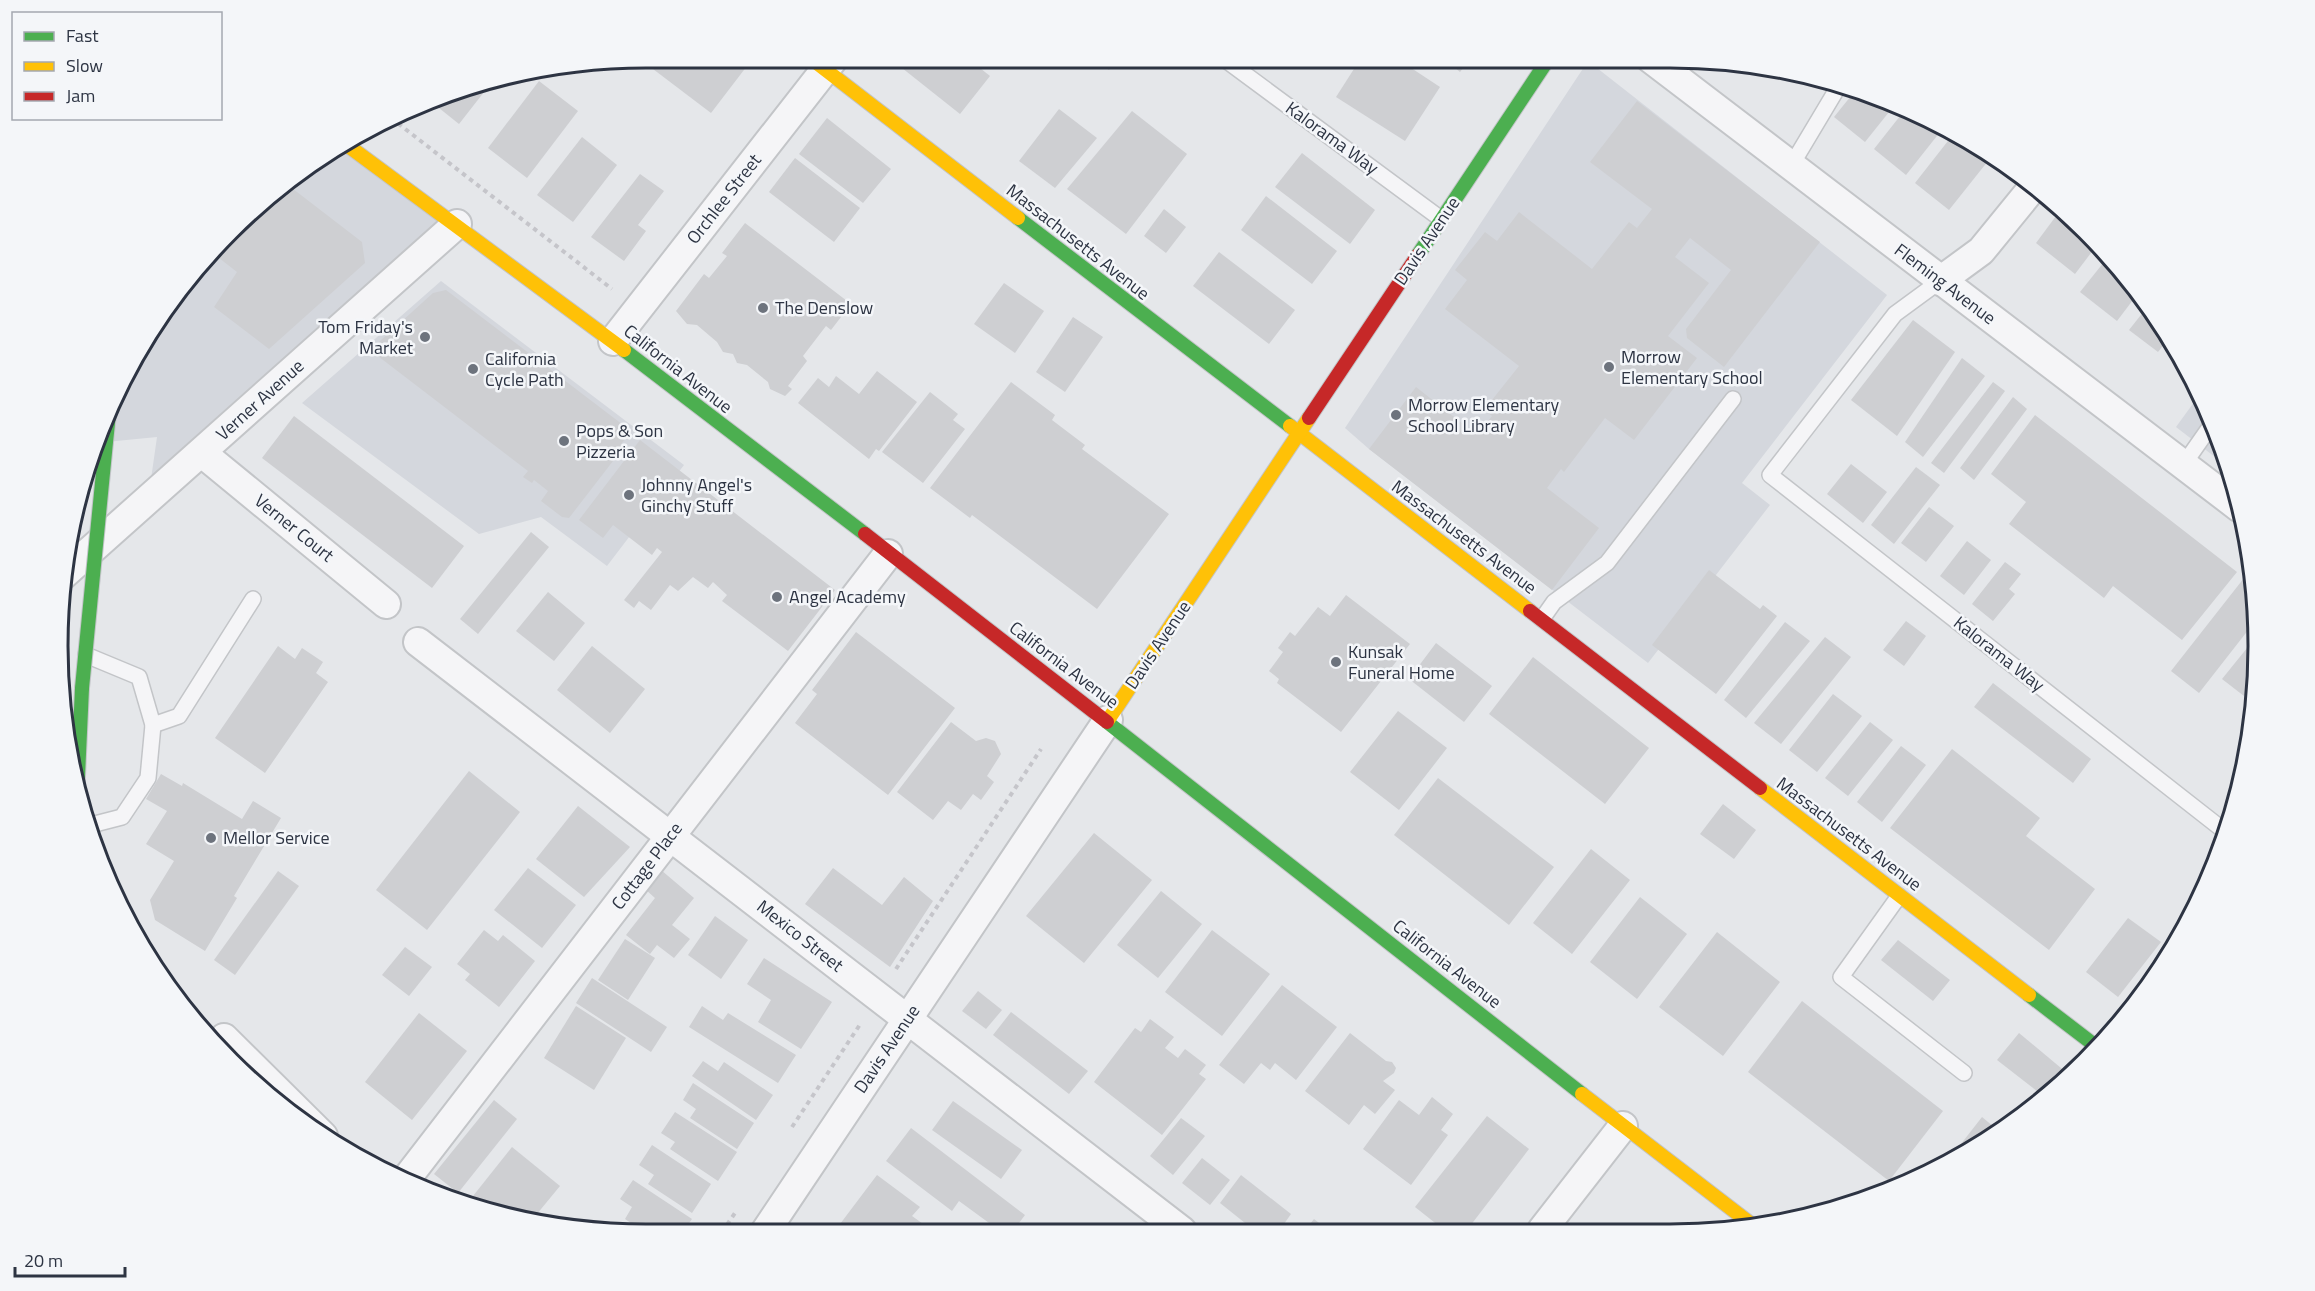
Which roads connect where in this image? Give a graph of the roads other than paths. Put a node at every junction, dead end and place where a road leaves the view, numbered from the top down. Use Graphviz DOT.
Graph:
graph roads {
  1 [pos="818,68"];
  2 [pos="832,68"];
  3 [pos="1237,68"];
  4 [pos="1542,68"];
  5 [pos="1663,68"];
  6 [pos="1835,92"];
  7 [pos="351,148"];
  8 [pos="1791,166"];
  9 [pos="2028,193"];
  10 [pos="1442,219"];
  11 [pos="457,224"];
  12 [pos="1940,281"];
  13 [pos="613,341"];
  14 [pos="1733,399"];
  15 [pos="2207,432"];
  16 [pos="1299,434"];
  17 [pos="107,436"];
  18 [pos="202,453"];
  19 [pos="2184,464"];
  20 [pos="2229,499"];
  21 [pos="888,554"];
  22 [pos="73,567"];
  23 [pos="253,599"];
  24 [pos="386,604"];
  25 [pos="1542,619"];
  26 [pos="418,642"];
  27 [pos="86,655"];
  28 [pos="1108,720"];
  29 [pos="153,725"];
  30 [pos="79,757"];
  31 [pos="96,824"];
  32 [pos="2219,826"];
  33 [pos="670,836"];
  34 [pos="1899,896"];
  35 [pos="907,1018"];
  36 [pos="224,1038"];
  37 [pos="2090,1042"];
  38 [pos="1964,1073"];
  39 [pos="274,1088"];
  40 [pos="1623,1126"];
  41 [pos="410,1174"];
  42 [pos="1745,1219"];
  43 [pos="770,1224"];
  44 [pos="1173,1224"];
  45 [pos="1547,1224"];
  1 -- 13 [label="street, Orchlee Street"];
  2 -- 16 [label="street, Massachusetts Avenue"];
  3 -- 10 [label="lane, Kalorama Way"];
  4 -- 10 [label="street, Davis Avenue"];
  5 -- 8 [label="street, Fleming Avenue"];
  6 -- 8 [label="lane"];
  7 -- 11 [label="street, California Avenue"];
  8 -- 12 [label="street, Fleming Avenue"];
  9 -- 12 [label="street"];
  10 -- 16 [label="street, Davis Avenue"];
  11 -- 13 [label="street, California Avenue"];
  11 -- 18 [label="street, Verner Avenue"];
  12 -- 19 [label="street, Fleming Avenue"];
  12 -- 32 [label="lane, Kalorama Way"];
  13 -- 21 [label="street, California Avenue"];
  14 -- 25 [label="lane"];
  15 -- 19 [label="lane"];
  16 -- 25 [label="street, Massachusetts Avenue"];
  16 -- 28 [label="street, Davis Avenue"];
  17 -- 27 [label="street, bridge"];
  18 -- 22 [label="street, Verner Avenue"];
  18 -- 24 [label="street, Verner Court"];
  19 -- 20 [label="street, Fleming Avenue"];
  21 -- 28 [label="street, California Avenue"];
  21 -- 33 [label="street, Cottage Place"];
  23 -- 29 [label="lane"];
  25 -- 34 [label="street, Massachusetts Avenue"];
  26 -- 33 [label="street, Mexico Street"];
  27 -- 29 [label="lane"];
  27 -- 30 [label="street, bridge"];
  28 -- 35 [label="street, Davis Avenue"];
  28 -- 40 [label="street, California Avenue"];
  29 -- 31 [label="lane"];
  33 -- 35 [label="street, Mexico Street"];
  33 -- 41 [label="street, Cottage Place"];
  34 -- 37 [label="street, Massachusetts Avenue"];
  34 -- 38 [label="lane"];
  35 -- 43 [label="street, Davis Avenue"];
  35 -- 44 [label="street, Mexico Street"];
  36 -- 39 [label="street"];
  40 -- 42 [label="street, California Avenue"];
  40 -- 45 [label="street"];
}
